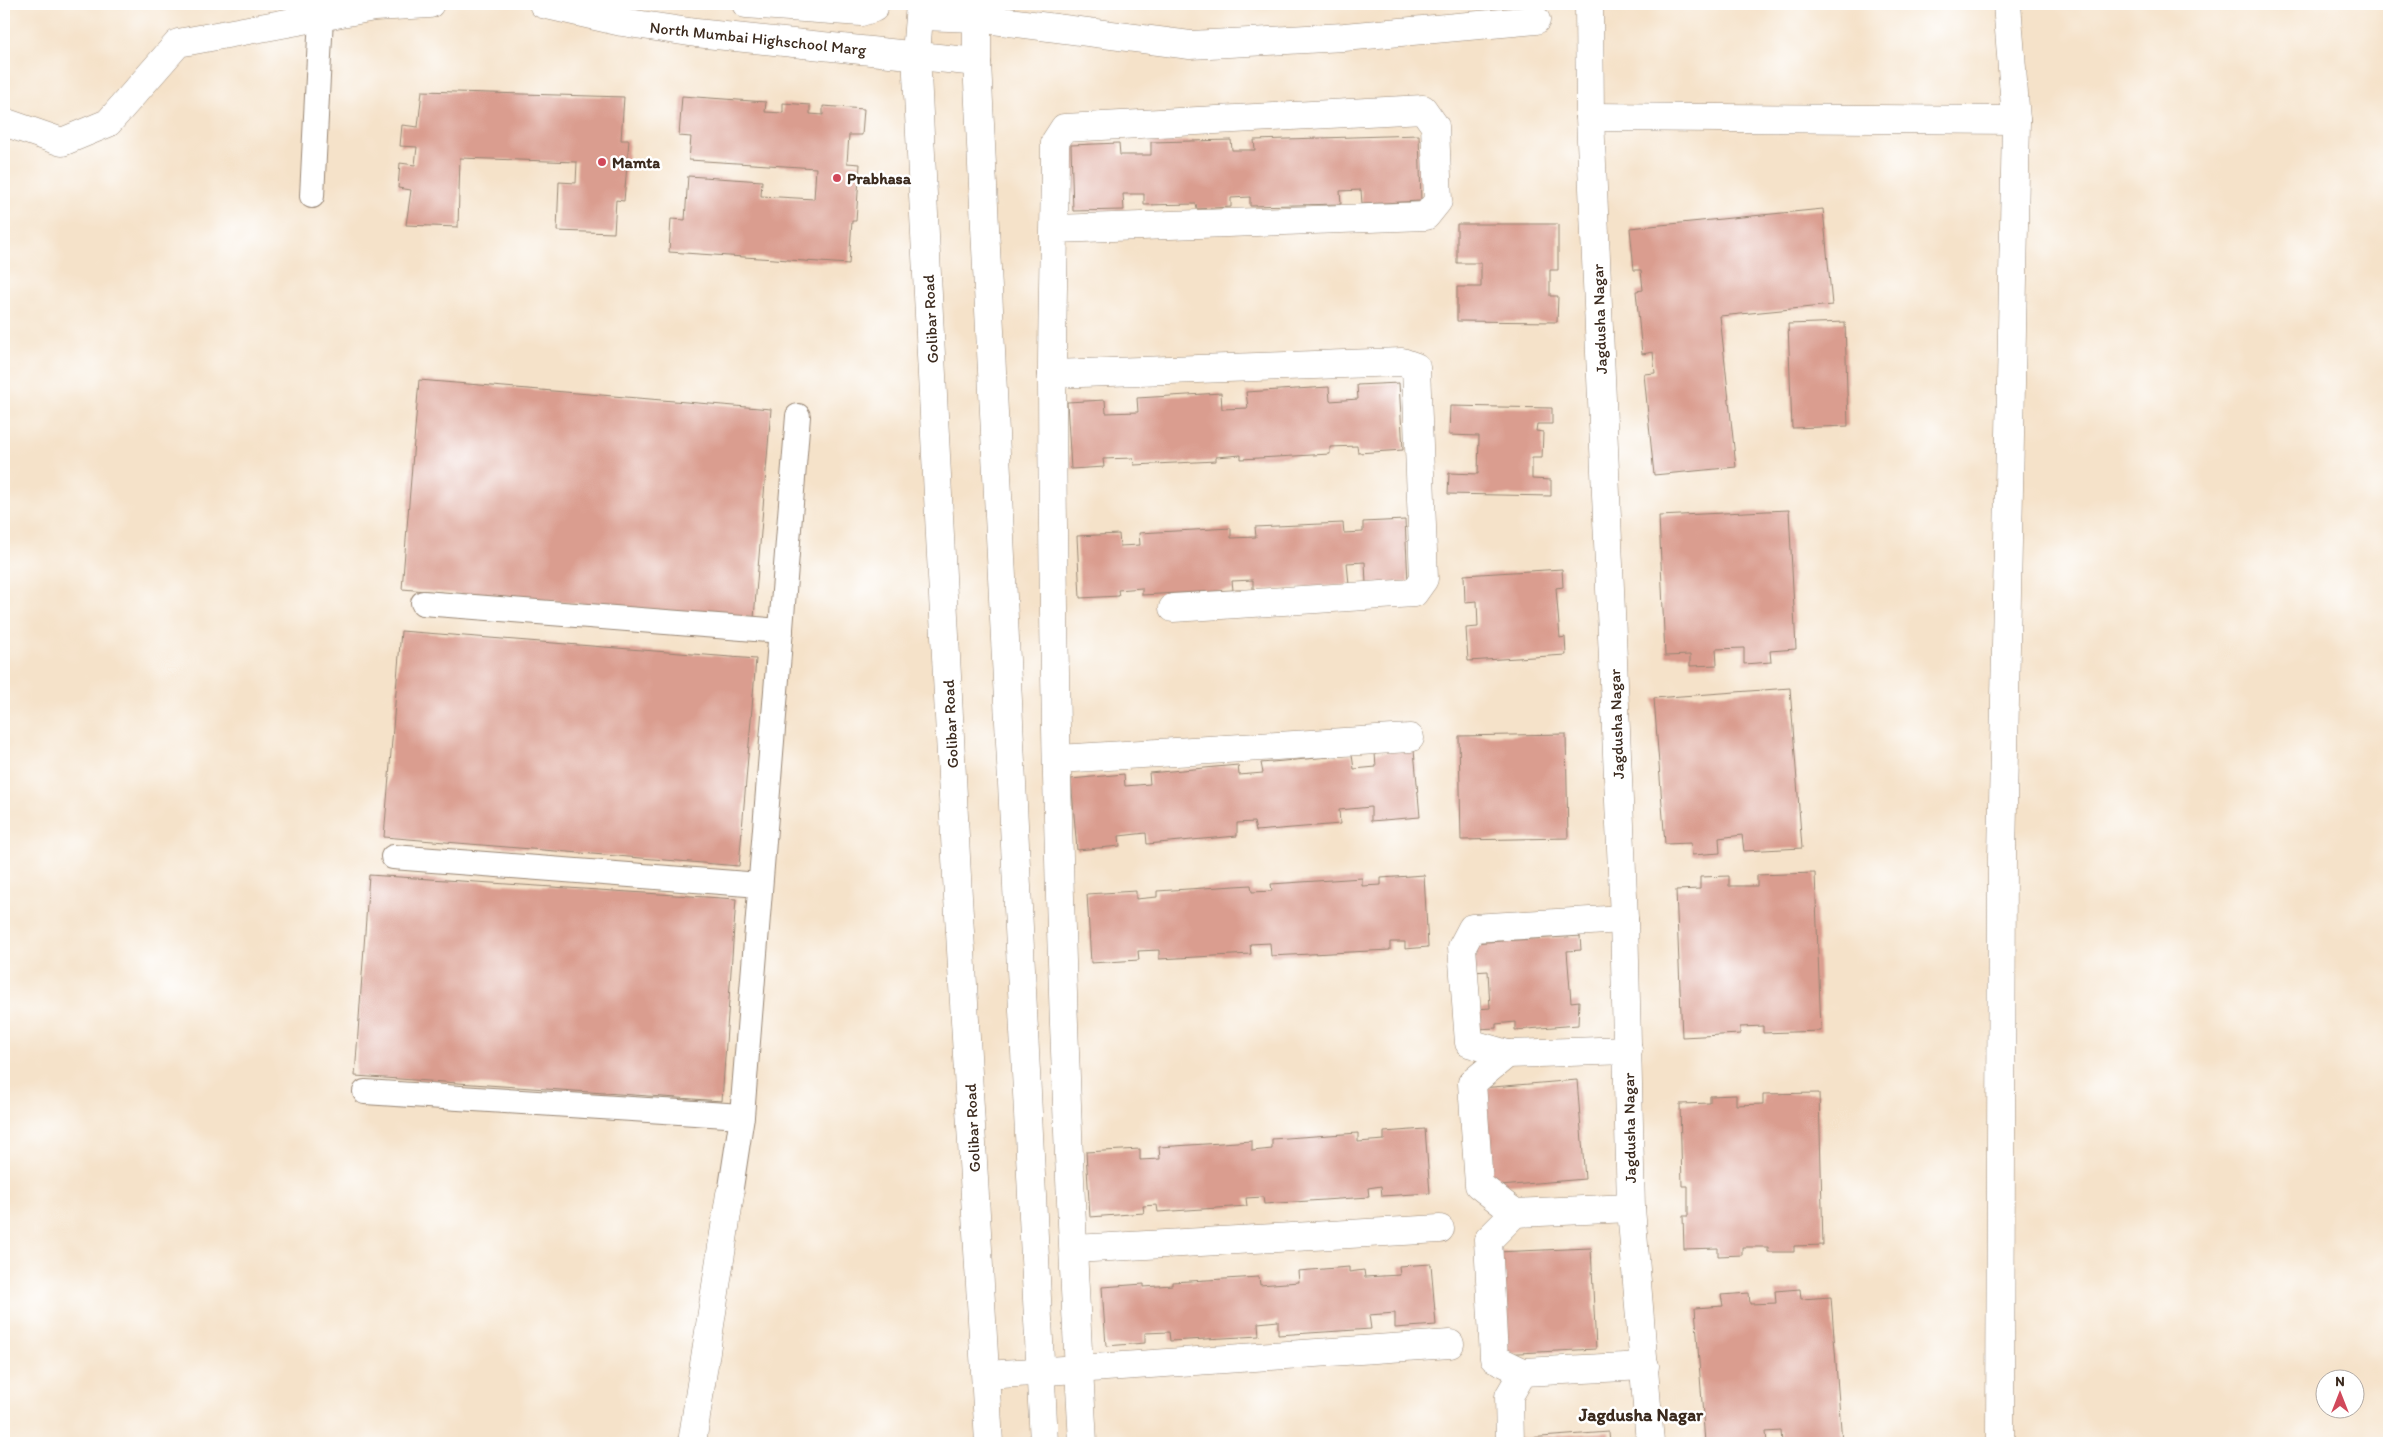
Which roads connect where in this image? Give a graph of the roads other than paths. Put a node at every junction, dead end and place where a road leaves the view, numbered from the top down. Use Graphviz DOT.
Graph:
graph roads {
  1 [pos="430,4"];
  2 [pos="543,4"];
  3 [pos="746,4"];
  4 [pos="874,4"];
  5 [pos="1589,4"];
  6 [pos="2007,4"];
  7 [pos="920,10"];
  8 [pos="977,11"];
  9 [pos="321,17"];
  10 [pos="1536,20"];
  11 [pos="916,54"];
  12 [pos="977,62"];
  13 [pos="1590,117"];
  14 [pos="2016,120"];
  15 [pos="4,122"];
  16 [pos="312,196"];
  17 [pos="1055,230"];
  18 [pos="1052,374"];
  19 [pos="798,416"];
  20 [pos="423,603"];
  21 [pos="1173,608"];
  22 [pos="781,630"];
  23 [pos="1410,738"];
  24 [pos="1058,759"];
  25 [pos="393,857"];
  26 [pos="760,885"];
  27 [pos="1624,920"];
  28 [pos="1628,1050"];
  29 [pos="1507,1054"];
  30 [pos="365,1092"];
  31 [pos="742,1116"];
  32 [pos="730,1194"];
  33 [pos="1631,1208"];
  34 [pos="1516,1213"];
  35 [pos="1440,1228"];
  36 [pos="1074,1249"];
  37 [pos="1450,1344"];
  38 [pos="1645,1366"];
  39 [pos="1079,1370"];
  40 [pos="1041,1372"];
  41 [pos="1523,1372"];
  42 [pos="987,1375"];
  43 [pos="692,1443"];
  44 [pos="989,1443"];
  45 [pos="1044,1443"];
  46 [pos="1083,1443"];
  47 [pos="1510,1443"];
  48 [pos="1650,1443"];
  49 [pos="2000,1443"];
  1 -- 9 [label="street"];
  2 -- 11 [label="street, North Mumbai Highschool Marg"];
  3 -- 4 [label="street"];
  5 -- 13 [label="street, Jagdusha Nagar"];
  6 -- 14 [label="street"];
  7 -- 8 [label="street"];
  7 -- 11 [label="street, Golibar Road"];
  8 -- 10 [label="street"];
  8 -- 12 [label="street"];
  9 -- 15 [label="street"];
  9 -- 16 [label="lane"];
  11 -- 12 [label="street, North Mumbai Highschool Marg"];
  11 -- 42 [label="street, Golibar Road"];
  12 -- 40 [label="street"];
  13 -- 14 [label="street"];
  13 -- 27 [label="street, Jagdusha Nagar"];
  14 -- 49 [label="street"];
  17 -- 17 [label="street"];
  17 -- 18 [label="street"];
  18 -- 21 [label="street"];
  18 -- 24 [label="street"];
  19 -- 22 [label="lane"];
  20 -- 22 [label="lane"];
  22 -- 26 [label="lane"];
  23 -- 24 [label="street"];
  24 -- 36 [label="street"];
  25 -- 26 [label="lane"];
  26 -- 31 [label="lane"];
  27 -- 28 [label="street, Jagdusha Nagar"];
  27 -- 29 [label="street"];
  28 -- 29 [label="street"];
  28 -- 33 [label="street, Jagdusha Nagar"];
  29 -- 34 [label="street"];
  30 -- 31 [label="lane"];
  31 -- 32 [label="lane"];
  32 -- 43 [label="street"];
  33 -- 34 [label="street"];
  33 -- 38 [label="street, Jagdusha Nagar"];
  34 -- 41 [label="street"];
  35 -- 36 [label="street"];
  36 -- 39 [label="street"];
  37 -- 39 [label="street"];
  38 -- 41 [label="street"];
  38 -- 48 [label="street, Jagdusha Nagar"];
  39 -- 40 [label="street"];
  39 -- 46 [label="street"];
  40 -- 42 [label="street"];
  40 -- 45 [label="street"];
  41 -- 47 [label="street"];
  42 -- 44 [label="street, Golibar Road"];
}
